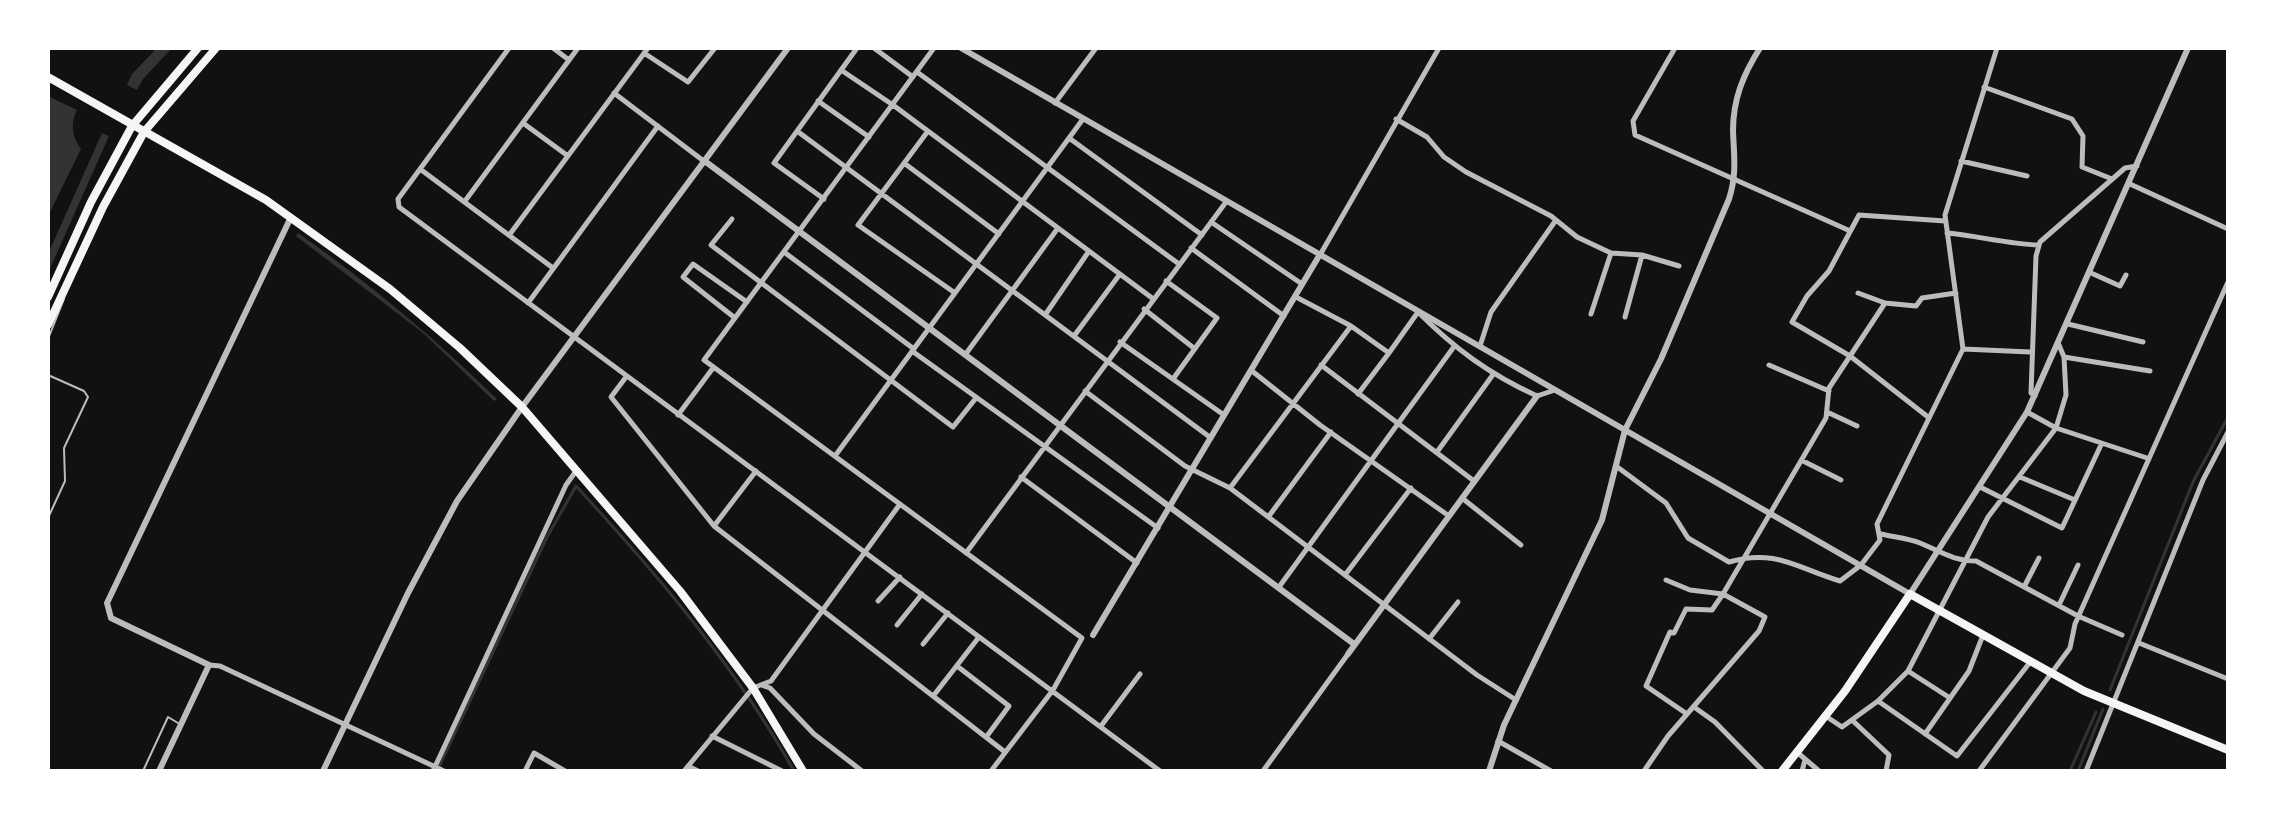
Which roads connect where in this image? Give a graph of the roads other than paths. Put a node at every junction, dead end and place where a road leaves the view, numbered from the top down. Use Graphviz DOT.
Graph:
graph roads {
  1 [pos="198,48"];
  2 [pos="216,48"];
  3 [pos="509,48"];
  4 [pos="553,48"];
  5 [pos="578,48"];
  6 [pos="715,48"];
  7 [pos="788,48"];
  8 [pos="857,48"];
  9 [pos="874,48"];
  10 [pos="934,48"];
  11 [pos="961,48"];
  12 [pos="1096,48"];
  13 [pos="1439,48"];
  14 [pos="1675,48"];
  15 [pos="1759,48"];
  16 [pos="1997,48"];
  17 [pos="2188,48"];
  18 [pos="646,51"];
  19 [pos="569,60"];
  20 [pos="841,70"];
  21 [pos="915,74"];
  22 [pos="48,77"];
  23 [pos="1984,87"];
  24 [pos="614,93"];
  25 [pos="818,101"];
  26 [pos="1055,103"];
  27 [pos="893,105"];
  28 [pos="1083,119"];
  29 [pos="1396,119"];
  30 [pos="523,123"];
  31 [pos="132,126"];
  32 [pos="658,126"];
  33 [pos="797,131"];
  34 [pos="928,131"];
  35 [pos="144,132"];
  36 [pos="869,137"];
  37 [pos="1069,138"];
  38 [pos="568,156"];
  39 [pos="1961,161"];
  40 [pos="706,162"];
  41 [pos="904,163"];
  42 [pos="1049,166"];
  43 [pos="2138,166"];
  44 [pos="420,169"];
  45 [pos="846,169"];
  46 [pos="2027,176"];
  47 [pos="1736,177"];
  48 [pos="2112,179"];
  49 [pos="2130,184"];
  50 [pos="880,195"];
  51 [pos="824,199"];
  52 [pos="465,201"];
  53 [pos="1023,202"];
  54 [pos="1226,202"];
  55 [pos="291,217"];
  56 [pos="732,219"];
  57 [pos="1556,220"];
  58 [pos="1945,221"];
  59 [pos="1211,222"];
  60 [pos="1058,228"];
  61 [pos="2228,229"];
  62 [pos="1848,230"];
  63 [pos="799,232"];
  64 [pos="1947,233"];
  65 [pos="510,234"];
  66 [pos="999,234"];
  67 [pos="1202,235"];
  68 [pos="2039,245"];
  69 [pos="1191,248"];
  70 [pos="1089,251"];
  71 [pos="784,252"];
  72 [pos="1611,253"];
  73 [pos="1642,255"];
  74 [pos="1319,256"];
  75 [pos="977,264"];
  76 [pos="1179,264"];
  77 [pos="1679,266"];
  78 [pos="553,268"];
  79 [pos="2091,273"];
  80 [pos="1120,274"];
  81 [pos="2126,275"];
  82 [pos="69,279"];
  83 [pos="1166,281"];
  84 [pos="2228,282"];
  85 [pos="760,285"];
  86 [pos="1303,285"];
  87 [pos="1012,290"];
  88 [pos="955,293"];
  89 [pos="1858,293"];
  90 [pos="1956,293"];
  91 [pos="48,297"];
  92 [pos="1296,297"];
  93 [pos="1152,298"];
  94 [pos="747,302"];
  95 [pos="528,303"];
  96 [pos="1885,303"];
  97 [pos="1144,309"];
  98 [pos="1418,312"];
  99 [pos="1591,314"];
  100 [pos="1045,315"];
  101 [pos="1285,316"];
  102 [pos="1625,317"];
  103 [pos="735,318"];
  104 [pos="2068,324"];
  105 [pos="48,325"];
  106 [pos="1351,326"];
  107 [pos="930,328"];
  108 [pos="1074,336"];
  109 [pos="574,338"];
  110 [pos="48,339"];
  111 [pos="1120,342"];
  112 [pos="2143,342"];
  113 [pos="2059,345"];
  114 [pos="1480,346"];
  115 [pos="1453,348"];
  116 [pos="1195,349"];
  117 [pos="1963,349"];
  118 [pos="913,350"];
  119 [pos="2031,352"];
  120 [pos="1389,353"];
  121 [pos="965,355"];
  122 [pos="1850,356"];
  123 [pos="2064,357"];
  124 [pos="1107,361"];
  125 [pos="1321,365"];
  126 [pos="1769,365"];
  127 [pos="714,367"];
  128 [pos="1252,371"];
  129 [pos="2150,371"];
  130 [pos="48,375"];
  131 [pos="1492,376"];
  132 [pos="626,377"];
  133 [pos="1173,379"];
  134 [pos="890,381"];
  135 [pos="1555,390"];
  136 [pos="1085,391"];
  137 [pos="1829,391"];
  138 [pos="1358,394"];
  139 [pos="1537,396"];
  140 [pos="2035,396"];
  141 [pos="976,398"];
  142 [pos="1293,403"];
  143 [pos="522,407"];
  144 [pos="1827,412"];
  145 [pos="2027,412"];
  146 [pos="678,415"];
  147 [pos="1225,416"];
  148 [pos="1928,417"];
  149 [pos="1399,422"];
  150 [pos="1060,425"];
  151 [pos="1857,426"];
  152 [pos="2056,428"];
  153 [pos="1625,430"];
  154 [pos="1331,432"];
  155 [pos="2228,432"];
  156 [pos="1212,438"];
  157 [pos="2101,445"];
  158 [pos="1044,447"];
  159 [pos="1437,452"];
  160 [pos="835,456"];
  161 [pos="2147,458"];
  162 [pos="1371,460"];
  163 [pos="1803,461"];
  164 [pos="1616,466"];
  165 [pos="1194,468"];
  166 [pos="577,470"];
  167 [pos="756,471"];
  168 [pos="1021,477"];
  169 [pos="2020,477"];
  170 [pos="1841,480"];
  171 [pos="1474,481"];
  172 [pos="1980,487"];
  173 [pos="1230,488"];
  174 [pos="1411,488"];
  175 [pos="1462,498"];
  176 [pos="2000,499"];
  177 [pos="2075,500"];
  178 [pos="900,504"];
  179 [pos="1171,507"];
  180 [pos="1769,513"];
  181 [pos="1269,516"];
  182 [pos="1449,516"];
  183 [pos="48,518"];
  184 [pos="714,526"];
  185 [pos="1158,528"];
  186 [pos="1881,534"];
  187 [pos="1521,545"];
  188 [pos="1309,546"];
  189 [pos="865,551"];
  190 [pos="966,553"];
  191 [pos="1937,554"];
  192 [pos="1743,558"];
  193 [pos="2039,558"];
  194 [pos="1962,561"];
  195 [pos="1137,563"];
  196 [pos="1861,565"];
  197 [pos="2078,565"];
  198 [pos="1345,575"];
  199 [pos="900,577"];
  200 [pos="1666,580"];
  201 [pos="1279,587"];
  202 [pos="2024,587"];
  203 [pos="922,594"];
  204 [pos="1723,594"];
  205 [pos="1910,594"];
  206 [pos="878,601"];
  207 [pos="1458,602"];
  208 [pos="1384,605"];
  209 [pos="2059,605"];
  210 [pos="823,608"];
  211 [pos="1938,609"];
  212 [pos="948,613"];
  213 [pos="2078,616"];
  214 [pos="897,625"];
  215 [pos="1983,634"];
  216 [pos="1093,635"];
  217 [pos="2122,635"];
  218 [pos="979,637"];
  219 [pos="1429,639"];
  220 [pos="2139,643"];
  221 [pos="923,644"];
  222 [pos="1354,644"];
  223 [pos="1348,654"];
  224 [pos="2031,661"];
  225 [pos="209,665"];
  226 [pos="957,666"];
  227 [pos="1908,671"];
  228 [pos="1140,674"];
  229 [pos="2053,674"];
  230 [pos="2228,679"];
  231 [pos="758,687"];
  232 [pos="1053,690"];
  233 [pos="934,695"];
  234 [pos="1950,698"];
  235 [pos="1516,700"];
  236 [pos="1878,701"];
  237 [pos="2115,704"];
  238 [pos="1694,707"];
  239 [pos="1687,714"];
  240 [pos="1827,717"];
  241 [pos="1852,720"];
  242 [pos="181,724"];
  243 [pos="346,725"];
  244 [pos="1101,726"];
  245 [pos="1925,734"];
  246 [pos="712,736"];
  247 [pos="987,736"];
  248 [pos="1498,741"];
  249 [pos="2228,750"];
  250 [pos="1005,752"];
  251 [pos="1802,756"];
  252 [pos="434,769"];
  253 [pos="686,769"];
  254 [pos="800,770"];
  255 [pos="143,771"];
  256 [pos="159,771"];
  257 [pos="323,771"];
  258 [pos="444,771"];
  259 [pos="525,771"];
  260 [pos="565,771"];
  261 [pos="698,771"];
  262 [pos="782,771"];
  263 [pos="862,771"];
  264 [pos="991,771"];
  265 [pos="1160,771"];
  266 [pos="1263,771"];
  267 [pos="1489,771"];
  268 [pos="1551,771"];
  269 [pos="1644,771"];
  270 [pos="1763,771"];
  271 [pos="1782,771"];
  272 [pos="1802,771"];
  273 [pos="1819,771"];
  274 [pos="1886,771"];
  275 [pos="1979,771"];
  276 [pos="2086,771"];
  1 -- 31 [label="main road"];
  2 -- 35 [label="main road"];
  3 -- 44 [label="street"];
  4 -- 19 [label="street"];
  5 -- 19 [label="street"];
  6 -- 18 [label="street"];
  7 -- 40 [label="street"];
  8 -- 20 [label="street"];
  9 -- 21 [label="street"];
  10 -- 21 [label="street"];
  11 -- 26 [label="street"];
  12 -- 26 [label="street"];
  13 -- 29 [label="street"];
  14 -- 47 [label="street"];
  15 -- 47 [label="street"];
  16 -- 23 [label="street"];
  17 -- 43 [label="street"];
  18 -- 24 [label="street"];
  19 -- 30 [label="street"];
  20 -- 25 [label="street"];
  20 -- 27 [label="street"];
  21 -- 27 [label="street"];
  21 -- 42 [label="street"];
  22 -- 31 [label="main road"];
  23 -- 39 [label="street"];
  23 -- 48 [label="street"];
  24 -- 32 [label="street"];
  24 -- 38 [label="street"];
  25 -- 33 [label="street"];
  25 -- 36 [label="street"];
  26 -- 28 [label="street"];
  27 -- 34 [label="street"];
  27 -- 36 [label="street"];
  28 -- 37 [label="street"];
  28 -- 54 [label="street"];
  29 -- 57 [label="street"];
  29 -- 74 [label="street"];
  30 -- 38 [label="street"];
  30 -- 52 [label="street"];
  31 -- 35 [label="main road"];
  31 -- 91 [label="main road"];
  32 -- 40 [label="street"];
  32 -- 78 [label="street"];
  33 -- 45 [label="street"];
  33 -- 51 [label="street"];
  34 -- 41 [label="street"];
  34 -- 53 [label="street"];
  35 -- 55 [label="main road"];
  35 -- 82 [label="main road"];
  36 -- 45 [label="street"];
  37 -- 42 [label="street"];
  37 -- 67 [label="street"];
  38 -- 65 [label="street"];
  39 -- 46 [label="street"];
  39 -- 58 [label="street"];
  40 -- 63 [label="street"];
  40 -- 109 [label="street"];
  41 -- 50 [label="street"];
  41 -- 66 [label="street"];
  42 -- 53 [label="street"];
  42 -- 76 [label="street"];
  43 -- 48 [label="street"];
  43 -- 49 [label="street"];
  44 -- 52 [label="street"];
  44 -- 95 [label="street"];
  45 -- 50 [label="street"];
  45 -- 51 [label="street"];
  47 -- 62 [label="street"];
  47 -- 153 [label="street"];
  48 -- 68 [label="street"];
  49 -- 61 [label="street"];
  49 -- 79 [label="street"];
  50 -- 75 [label="street"];
  50 -- 88 [label="street"];
  51 -- 63 [label="street"];
  52 -- 65 [label="street"];
  53 -- 60 [label="street"];
  53 -- 66 [label="street"];
  54 -- 59 [label="street"];
  54 -- 74 [label="street"];
  55 -- 143 [label="main road"];
  55 -- 225 [label="street"];
  56 -- 85 [label="street"];
  57 -- 72 [label="street"];
  57 -- 114 [label="street"];
  58 -- 62 [label="street"];
  58 -- 64 [label="street"];
  59 -- 67 [label="street"];
  59 -- 86 [label="street"];
  60 -- 70 [label="street"];
  60 -- 87 [label="street"];
  62 -- 122 [label="street"];
  63 -- 71 [label="street"];
  63 -- 107 [label="street"];
  64 -- 68 [label="street"];
  64 -- 90 [label="street"];
  65 -- 78 [label="street"];
  66 -- 75 [label="street"];
  67 -- 69 [label="street"];
  68 -- 119 [label="street"];
  69 -- 76 [label="street"];
  69 -- 101 [label="street"];
  70 -- 80 [label="street"];
  70 -- 100 [label="street"];
  71 -- 85 [label="street"];
  71 -- 118 [label="street"];
  72 -- 73 [label="street"];
  72 -- 99 [label="street"];
  73 -- 77 [label="street"];
  73 -- 102 [label="street"];
  74 -- 86 [label="street"];
  74 -- 98 [label="street"];
  75 -- 87 [label="street"];
  75 -- 88 [label="street"];
  76 -- 83 [label="street"];
  78 -- 95 [label="street"];
  79 -- 81 [label="street"];
  79 -- 104 [label="street"];
  80 -- 93 [label="street"];
  80 -- 108 [label="street"];
  82 -- 105 [label="main road"];
  82 -- 110 [label="lane"];
  83 -- 93 [label="street"];
  83 -- 116 [label="street"];
  84 -- 161 [label="street"];
  85 -- 94 [label="street"];
  85 -- 134 [label="street"];
  86 -- 92 [label="street"];
  87 -- 100 [label="street"];
  87 -- 121 [label="street"];
  88 -- 107 [label="street"];
  89 -- 96 [label="street"];
  90 -- 96 [label="street"];
  90 -- 117 [label="street"];
  92 -- 101 [label="street"];
  92 -- 106 [label="street"];
  93 -- 97 [label="street"];
  94 -- 103 [label="street"];
  94 -- 103 [label="street"];
  95 -- 109 [label="street"];
  96 -- 122 [label="street"];
  97 -- 111 [label="street"];
  97 -- 116 [label="street"];
  98 -- 114 [label="street"];
  98 -- 115 [label="street"];
  98 -- 120 [label="street"];
  100 -- 108 [label="street"];
  101 -- 128 [label="street"];
  103 -- 127 [label="street"];
  104 -- 112 [label="street"];
  104 -- 113 [label="street"];
  106 -- 120 [label="street"];
  106 -- 125 [label="street"];
  107 -- 118 [label="street"];
  107 -- 121 [label="street"];
  108 -- 124 [label="street"];
  109 -- 132 [label="street"];
  109 -- 143 [label="street"];
  111 -- 124 [label="street"];
  111 -- 133 [label="street"];
  113 -- 123 [label="street"];
  113 -- 140 [label="street"];
  114 -- 135 [label="street"];
  115 -- 131 [label="street"];
  115 -- 149 [label="street"];
  116 -- 133 [label="street"];
  117 -- 119 [label="street"];
  117 -- 148 [label="street"];
  118 -- 134 [label="street"];
  118 -- 141 [label="street"];
  119 -- 140 [label="street"];
  120 -- 138 [label="street"];
  121 -- 150 [label="street"];
  122 -- 137 [label="street"];
  122 -- 148 [label="street"];
  123 -- 129 [label="street"];
  123 -- 152 [label="street"];
  124 -- 136 [label="street"];
  124 -- 156 [label="street"];
  125 -- 138 [label="street"];
  125 -- 142 [label="street"];
  126 -- 137 [label="street"];
  127 -- 146 [label="street"];
  127 -- 160 [label="street"];
  128 -- 142 [label="street"];
  128 -- 147 [label="street"];
  130 -- 183 [label="lane"];
  131 -- 139 [label="street"];
  131 -- 159 [label="street"];
  132 -- 146 [label="street"];
  132 -- 184 [label="street"];
  133 -- 147 [label="street"];
  134 -- 141 [label="street"];
  134 -- 160 [label="street"];
  135 -- 139 [label="street"];
  135 -- 153 [label="street"];
  136 -- 150 [label="street"];
  136 -- 165 [label="street"];
  137 -- 144 [label="street"];
  138 -- 149 [label="street"];
  139 -- 171 [label="street"];
  140 -- 145 [label="street"];
  141 -- 158 [label="street"];
  142 -- 154 [label="street"];
  142 -- 173 [label="street"];
  143 -- 166 [label="main road"];
  143 -- 243 [label="street"];
  144 -- 151 [label="street"];
  144 -- 163 [label="street"];
  145 -- 152 [label="street"];
  145 -- 172 [label="street"];
  146 -- 167 [label="street"];
  147 -- 156 [label="street"];
  148 -- 186 [label="street"];
  149 -- 159 [label="street"];
  149 -- 162 [label="street"];
  150 -- 158 [label="street"];
  150 -- 179 [label="street"];
  152 -- 157 [label="street"];
  152 -- 169 [label="street"];
  153 -- 164 [label="street"];
  153 -- 180 [label="street"];
  154 -- 162 [label="street"];
  154 -- 181 [label="street"];
  155 -- 220 [label="street"];
  156 -- 165 [label="street"];
  157 -- 161 [label="street"];
  157 -- 177 [label="street"];
  158 -- 168 [label="street"];
  158 -- 185 [label="street"];
  159 -- 171 [label="street"];
  160 -- 178 [label="street"];
  161 -- 213 [label="street"];
  162 -- 174 [label="street"];
  162 -- 188 [label="street"];
  163 -- 170 [label="street"];
  163 -- 180 [label="street"];
  164 -- 192 [label="street"];
  164 -- 235 [label="street"];
  165 -- 173 [label="street"];
  165 -- 179 [label="street"];
  166 -- 231 [label="main road"];
  166 -- 252 [label="street"];
  167 -- 184 [label="street"];
  167 -- 189 [label="street"];
  168 -- 190 [label="street"];
  168 -- 195 [label="street"];
  169 -- 176 [label="street"];
  169 -- 177 [label="street"];
  171 -- 175 [label="street"];
  172 -- 176 [label="street"];
  172 -- 191 [label="street"];
  173 -- 181 [label="street"];
  174 -- 182 [label="street"];
  174 -- 198 [label="street"];
  175 -- 182 [label="street"];
  175 -- 187 [label="street"];
  176 -- 177 [label="street"];
  176 -- 194 [label="street"];
  178 -- 189 [label="street"];
  178 -- 190 [label="street"];
  179 -- 185 [label="street"];
  179 -- 201 [label="street"];
  180 -- 192 [label="street"];
  180 -- 196 [label="street"];
  181 -- 188 [label="street"];
  182 -- 208 [label="street"];
  184 -- 210 [label="street"];
  185 -- 195 [label="street"];
  186 -- 191 [label="street"];
  186 -- 196 [label="street"];
  188 -- 198 [label="street"];
  188 -- 201 [label="street"];
  189 -- 199 [label="street"];
  189 -- 210 [label="street"];
  190 -- 232 [label="street"];
  191 -- 194 [label="street"];
  191 -- 205 [label="street"];
  192 -- 196 [label="street"];
  192 -- 204 [label="street"];
  193 -- 202 [label="street"];
  194 -- 202 [label="street"];
  194 -- 211 [label="street"];
  195 -- 216 [label="street"];
  196 -- 205 [label="street"];
  197 -- 209 [label="street"];
  198 -- 208 [label="street"];
  199 -- 203 [label="street"];
  199 -- 206 [label="street"];
  200 -- 204 [label="street"];
  201 -- 222 [label="street"];
  202 -- 209 [label="street"];
  203 -- 212 [label="street"];
  203 -- 214 [label="street"];
  204 -- 238 [label="street"];
  204 -- 239 [label="street"];
  205 -- 211 [label="main road"];
  205 -- 240 [label="main road"];
  207 -- 219 [label="street"];
  208 -- 219 [label="street"];
  208 -- 222 [label="street"];
  209 -- 213 [label="street"];
  210 -- 231 [label="street"];
  210 -- 233 [label="street"];
  211 -- 215 [label="main road"];
  211 -- 227 [label="street"];
  212 -- 218 [label="street"];
  212 -- 221 [label="street"];
  213 -- 217 [label="street"];
  213 -- 229 [label="street"];
  215 -- 224 [label="main road"];
  215 -- 234 [label="street"];
  218 -- 226 [label="street"];
  218 -- 232 [label="street"];
  219 -- 235 [label="street"];
  220 -- 230 [label="street"];
  220 -- 237 [label="street"];
  222 -- 223 [label="street"];
  223 -- 266 [label="street"];
  224 -- 229 [label="main road"];
  224 -- 245 [label="street"];
  225 -- 242 [label="street"];
  225 -- 243 [label="street"];
  226 -- 233 [label="street"];
  226 -- 247 [label="street"];
  227 -- 234 [label="street"];
  227 -- 236 [label="street"];
  228 -- 244 [label="street"];
  229 -- 237 [label="main road"];
  229 -- 275 [label="street"];
  231 -- 246 [label="street"];
  231 -- 254 [label="main road"];
  231 -- 263 [label="street"];
  232 -- 244 [label="street"];
  232 -- 250 [label="street"];
  233 -- 247 [label="street"];
  234 -- 245 [label="street"];
  235 -- 248 [label="street"];
  236 -- 241 [label="street"];
  236 -- 245 [label="street"];
  237 -- 249 [label="main road"];
  237 -- 276 [label="street"];
  238 -- 239 [label="street"];
  238 -- 270 [label="street"];
  239 -- 269 [label="street"];
  240 -- 241 [label="street"];
  240 -- 251 [label="main road"];
  241 -- 274 [label="street"];
  242 -- 255 [label="lane"];
  242 -- 256 [label="street"];
  243 -- 252 [label="street"];
  243 -- 257 [label="street"];
  244 -- 265 [label="street"];
  246 -- 253 [label="street"];
  246 -- 262 [label="street"];
  247 -- 250 [label="street"];
  248 -- 267 [label="street"];
  248 -- 268 [label="street"];
  250 -- 264 [label="street"];
  251 -- 271 [label="main road"];
  251 -- 272 [label="street"];
  251 -- 273 [label="street"];
  252 -- 258 [label="street"];
  253 -- 261 [label="street"];
  259 -- 260 [label="street"];
}
